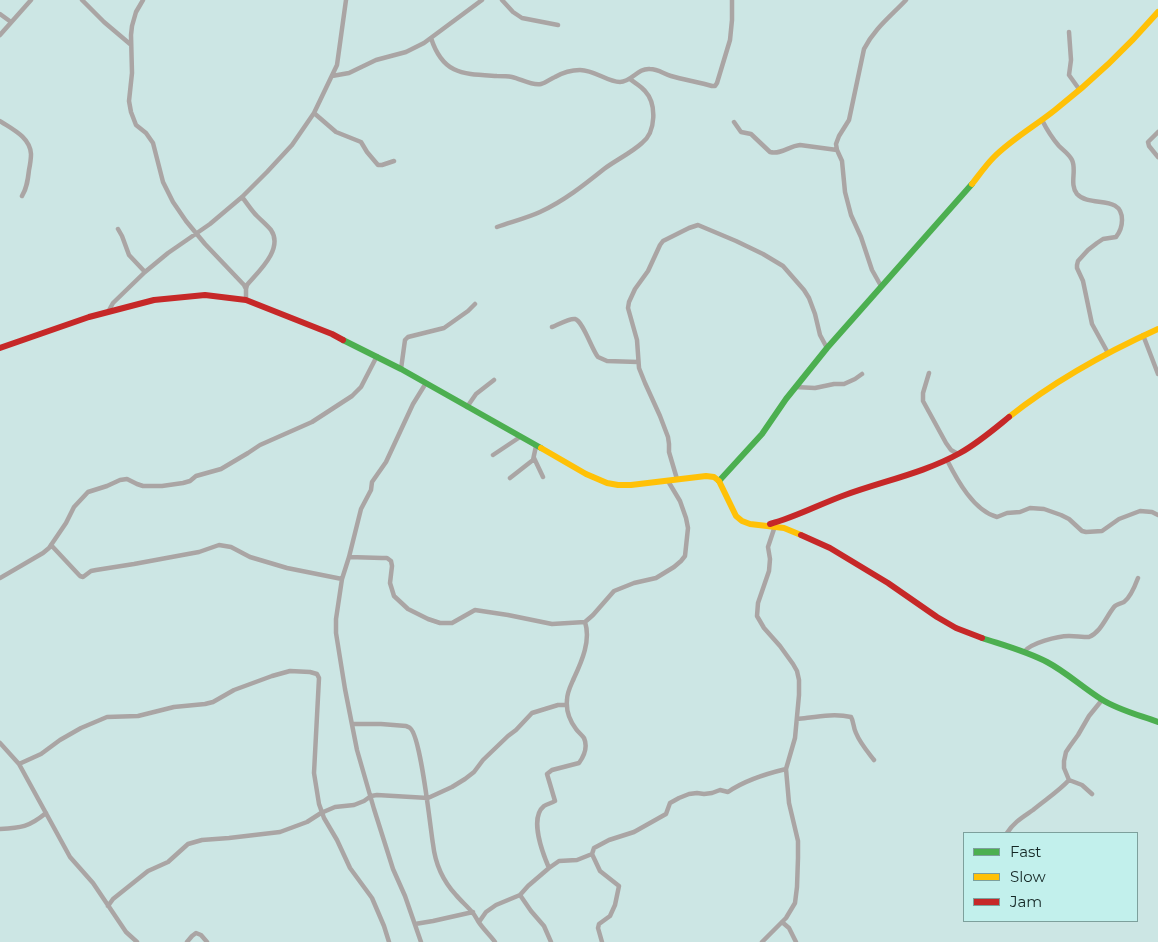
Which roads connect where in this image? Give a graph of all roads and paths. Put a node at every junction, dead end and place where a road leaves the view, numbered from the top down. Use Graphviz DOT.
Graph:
graph roads {
  1 [pos="82,0"];
  2 [pos="144,0"];
  3 [pos="346,0"];
  4 [pos="482,0"];
  5 [pos="502,0"];
  6 [pos="732,0"];
  7 [pos="906,0"];
  8 [pos="29,1"];
  9 [pos="1158,12"];
  10 [pos="0,14"];
  11 [pos="11,22"];
  12 [pos="558,25"];
  13 [pos="1069,32"];
  14 [pos="0,35"];
  15 [pos="431,38"];
  16 [pos="130,44"];
  17 [pos="332,76"];
  18 [pos="630,79"];
  19 [pos="1079,89"];
  20 [pos="314,113"];
  21 [pos="1042,120"];
  22 [pos="0,121"];
  23 [pos="734,122"];
  24 [pos="1158,132"];
  25 [pos="837,150"];
  26 [pos="1158,158"];
  27 [pos="394,161"];
  28 [pos="22,196"];
  29 [pos="242,197"];
  30 [pos="497,227"];
  31 [pos="118,229"];
  32 [pos="196,232"];
  33 [pos="145,272"];
  34 [pos="881,286"];
  35 [pos="246,289"];
  36 [pos="246,300"];
  37 [pos="476,304"];
  38 [pos="108,312"];
  39 [pos="552,327"];
  40 [pos="1158,329"];
  41 [pos="1143,335"];
  42 [pos="0,348"];
  43 [pos="827,348"];
  44 [pos="1108,353"];
  45 [pos="377,356"];
  46 [pos="638,362"];
  47 [pos="402,368"];
  48 [pos="929,373"];
  49 [pos="862,374"];
  50 [pos="1158,374"];
  51 [pos="494,380"];
  52 [pos="426,383"];
  53 [pos="795,387"];
  54 [pos="467,407"];
  55 [pos="520,437"];
  56 [pos="946,443"];
  57 [pos="536,446"];
  58 [pos="958,454"];
  59 [pos="493,455"];
  60 [pos="534,456"];
  61 [pos="948,460"];
  62 [pos="542,477"];
  63 [pos="510,478"];
  64 [pos="677,479"];
  65 [pos="668,481"];
  66 [pos="719,481"];
  67 [pos="1158,515"];
  68 [pos="766,525"];
  69 [pos="775,526"];
  70 [pos="51,545"];
  71 [pos="349,557"];
  72 [pos="0,578"];
  73 [pos="1138,578"];
  74 [pos="342,579"];
  75 [pos="585,622"];
  76 [pos="1024,652"];
  77 [pos="1102,700"];
  78 [pos="567,705"];
  79 [pos="797,719"];
  80 [pos="1158,722"];
  81 [pos="353,724"];
  82 [pos="0,743"];
  83 [pos="874,760"];
  84 [pos="19,764"];
  85 [pos="786,769"];
  86 [pos="1069,780"];
  87 [pos="1092,794"];
  88 [pos="371,796"];
  89 [pos="428,798"];
  90 [pos="46,813"];
  91 [pos="321,813"];
  92 [pos="0,829"];
  93 [pos="1008,832"];
  94 [pos="592,854"];
  95 [pos="549,868"];
  96 [pos="520,895"];
  97 [pos="108,906"];
  98 [pos="473,912"];
  99 [pos="479,922"];
  100 [pos="782,922"];
  101 [pos="414,924"];
  102 [pos="137,942"];
  103 [pos="187,942"];
  104 [pos="207,942"];
  105 [pos="389,942"];
  106 [pos="421,942"];
  107 [pos="495,942"];
  108 [pos="551,942"];
  109 [pos="602,942"];
  110 [pos="762,942"];
  111 [pos="796,942"];
  1 -- 16 [label="street"];
  2 -- 16 [label="street"];
  3 -- 17 [label="street"];
  4 -- 15 [label="street"];
  5 -- 12 [label="street"];
  6 -- 18 [label="street"];
  7 -- 25 [label="street"];
  8 -- 11 [label="street"];
  9 -- 19 [label="main road"];
  10 -- 11 [label="street"];
  11 -- 14 [label="street"];
  13 -- 19 [label="street"];
  15 -- 17 [label="street"];
  15 -- 18 [label="street"];
  16 -- 32 [label="street"];
  17 -- 20 [label="street"];
  18 -- 30 [label="street"];
  19 -- 21 [label="main road"];
  20 -- 27 [label="street"];
  20 -- 29 [label="street"];
  21 -- 34 [label="main road"];
  21 -- 44 [label="street"];
  22 -- 28 [label="street"];
  23 -- 25 [label="street"];
  24 -- 26 [label="street"];
  25 -- 34 [label="street"];
  29 -- 32 [label="street"];
  29 -- 35 [label="street"];
  31 -- 33 [label="street"];
  32 -- 33 [label="street"];
  32 -- 35 [label="street"];
  33 -- 38 [label="street"];
  34 -- 43 [label="main road"];
  35 -- 36 [label="street"];
  36 -- 38 [label="main road"];
  36 -- 45 [label="main road"];
  37 -- 47 [label="street"];
  38 -- 42 [label="main road"];
  39 -- 46 [label="street"];
  40 -- 41 [label="main road"];
  41 -- 44 [label="main road"];
  41 -- 50 [label="street"];
  43 -- 46 [label="street"];
  43 -- 53 [label="main road"];
  44 -- 58 [label="main road"];
  45 -- 47 [label="main road"];
  45 -- 70 [label="street"];
  46 -- 64 [label="street"];
  47 -- 52 [label="main road"];
  48 -- 56 [label="street"];
  49 -- 53 [label="street"];
  51 -- 54 [label="street"];
  52 -- 54 [label="main road"];
  52 -- 71 [label="street"];
  53 -- 66 [label="main road"];
  54 -- 55 [label="main road"];
  55 -- 57 [label="main road"];
  55 -- 59 [label="street"];
  56 -- 58 [label="street"];
  56 -- 61 [label="street"];
  57 -- 60 [label="street"];
  57 -- 65 [label="main road"];
  58 -- 61 [label="main road"];
  60 -- 62 [label="street"];
  60 -- 63 [label="street"];
  61 -- 67 [label="street"];
  61 -- 68 [label="main road"];
  64 -- 65 [label="main road"];
  64 -- 66 [label="main road"];
  65 -- 75 [label="street"];
  66 -- 68 [label="main road"];
  68 -- 69 [label="main road"];
  69 -- 76 [label="main road"];
  69 -- 79 [label="street"];
  70 -- 72 [label="street"];
  70 -- 74 [label="street"];
  71 -- 74 [label="street"];
  71 -- 75 [label="street"];
  73 -- 76 [label="street"];
  74 -- 81 [label="street"];
  75 -- 78 [label="street"];
  76 -- 77 [label="main road"];
  77 -- 80 [label="main road"];
  77 -- 86 [label="street"];
  78 -- 89 [label="street"];
  78 -- 95 [label="street"];
  79 -- 83 [label="street"];
  79 -- 85 [label="street"];
  81 -- 88 [label="street"];
  81 -- 89 [label="street"];
  82 -- 84 [label="street"];
  84 -- 90 [label="street"];
  84 -- 91 [label="street"];
  85 -- 94 [label="street"];
  85 -- 100 [label="street"];
  86 -- 87 [label="street"];
  86 -- 93 [label="street"];
  88 -- 89 [label="street"];
  88 -- 91 [label="street"];
  88 -- 101 [label="street"];
  89 -- 98 [label="street"];
  90 -- 92 [label="street"];
  90 -- 97 [label="street"];
  91 -- 97 [label="street"];
  91 -- 105 [label="street"];
  94 -- 95 [label="street"];
  94 -- 109 [label="street"];
  95 -- 96 [label="street"];
  96 -- 99 [label="street"];
  96 -- 108 [label="street"];
  97 -- 102 [label="street"];
  98 -- 99 [label="street"];
  98 -- 101 [label="street"];
  99 -- 107 [label="street"];
  100 -- 110 [label="street"];
  100 -- 111 [label="street"];
  101 -- 106 [label="street"];
  103 -- 104 [label="street"];
}
